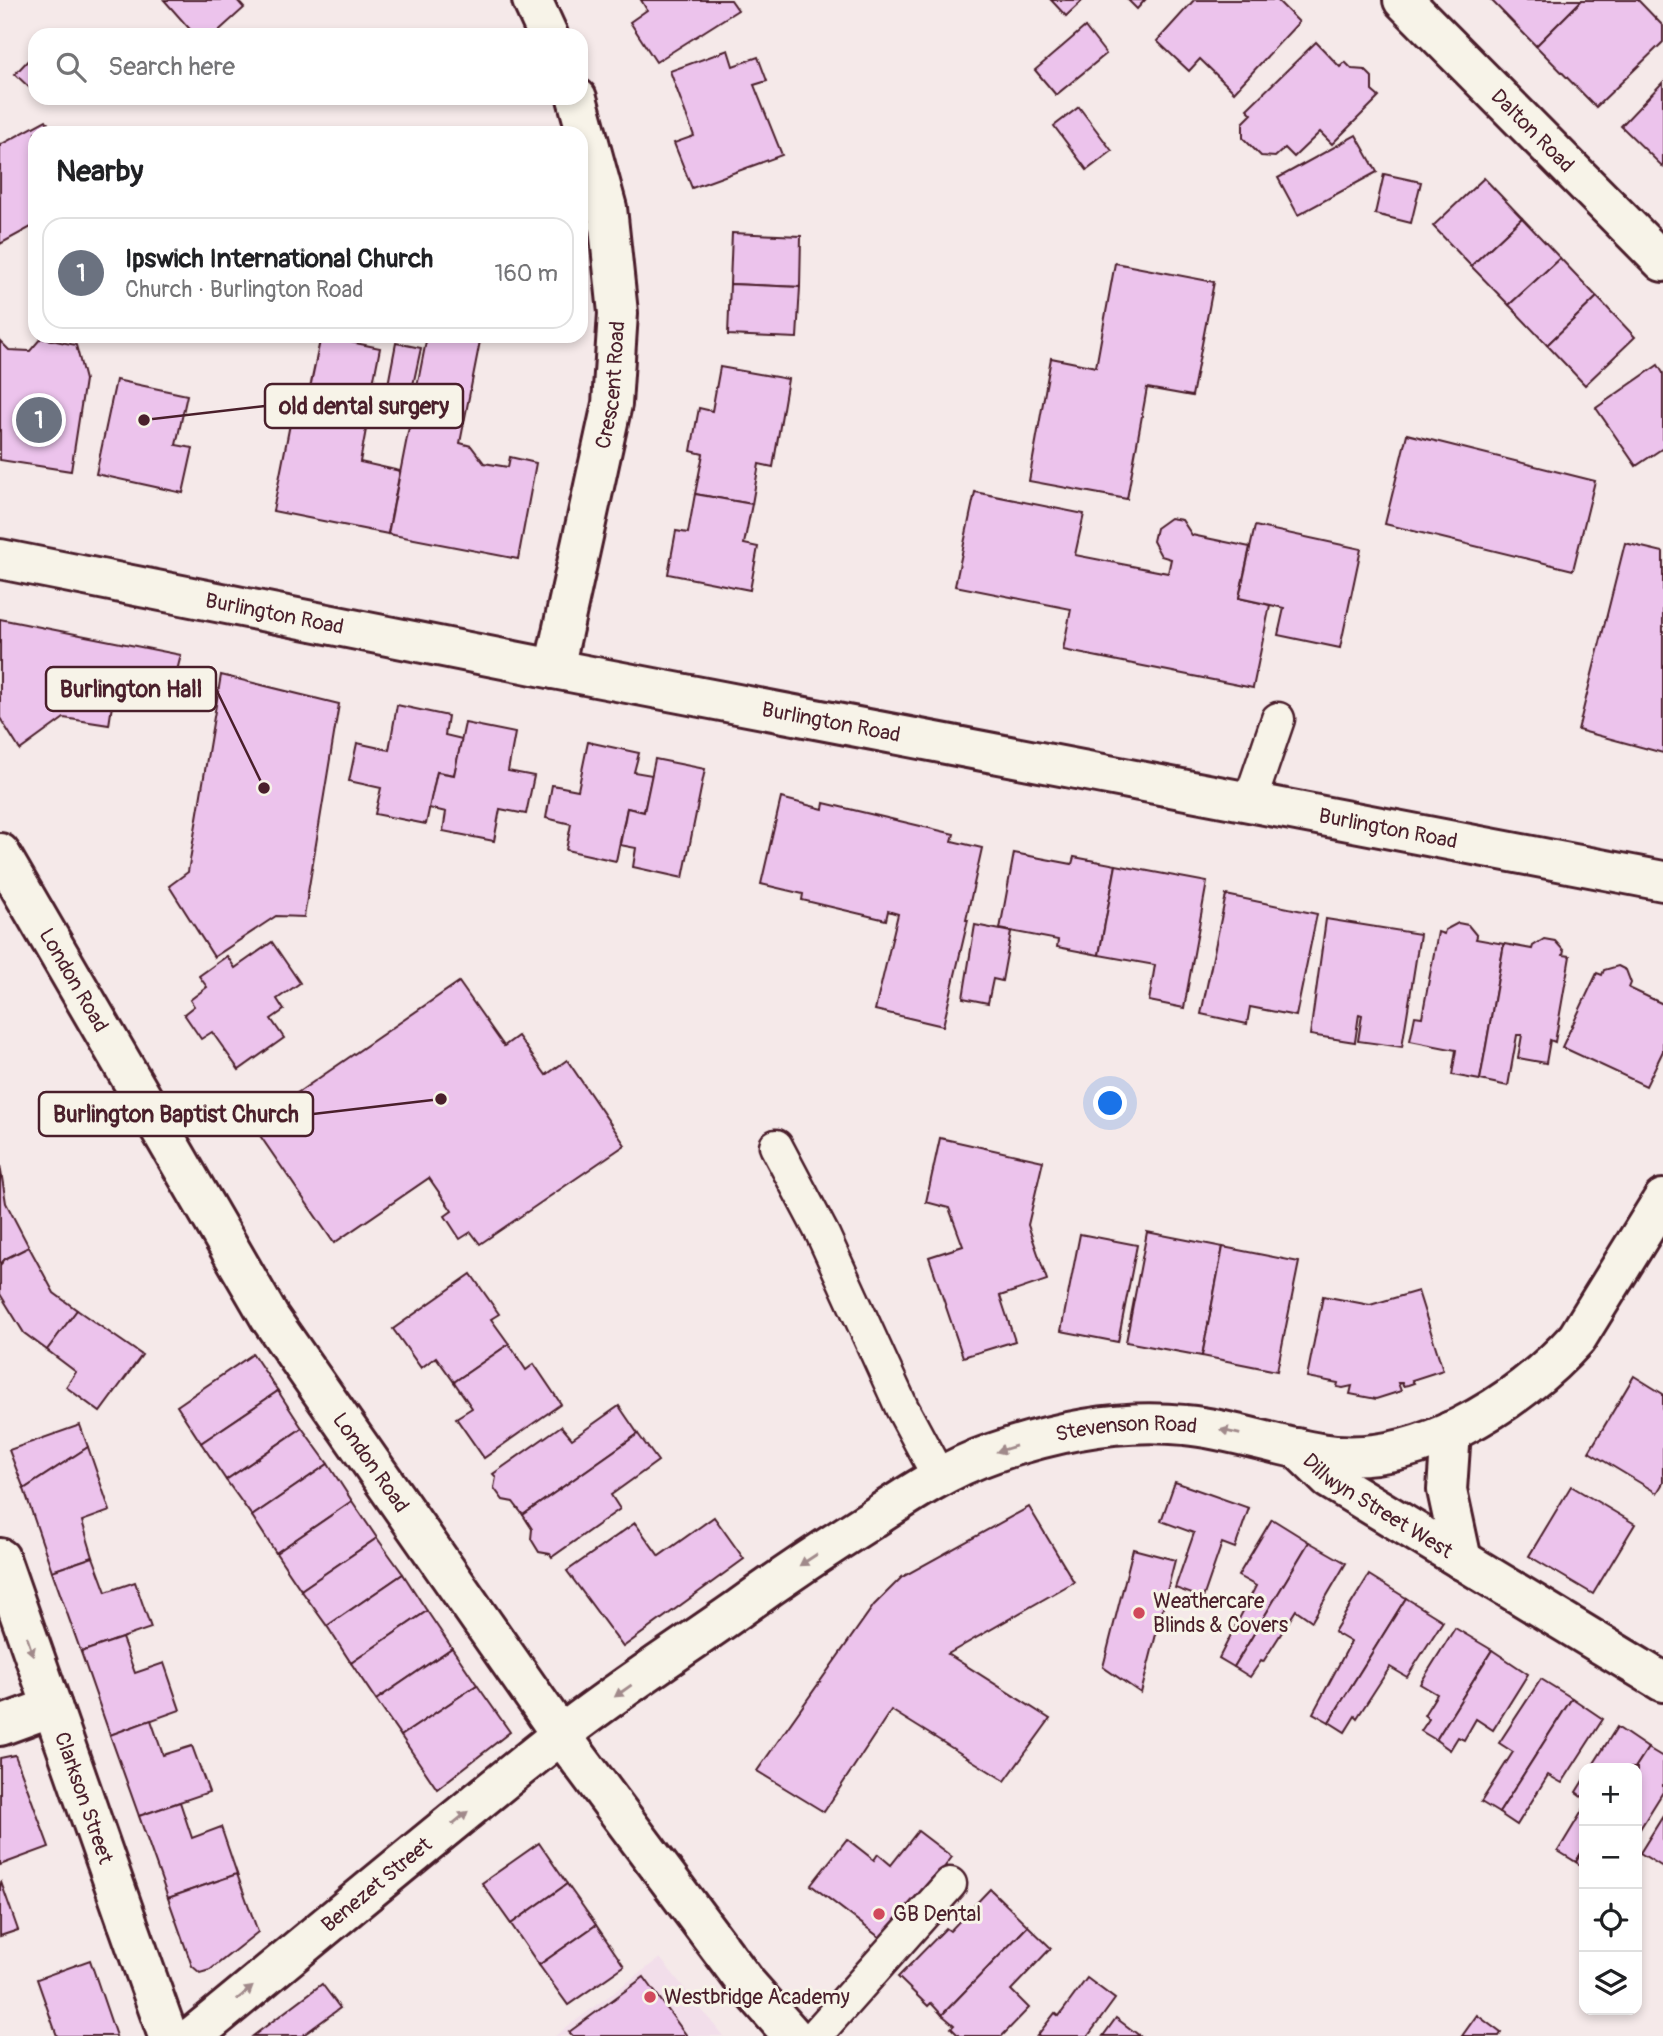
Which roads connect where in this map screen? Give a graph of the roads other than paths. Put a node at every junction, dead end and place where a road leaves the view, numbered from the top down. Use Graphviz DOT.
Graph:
graph roads {
  1 [pos="532,0"];
  2 [pos="1403,0"];
  3 [pos="545,28"];
  4 [pos="580,105"];
  5 [pos="585,126"];
  6 [pos="588,136"];
  7 [pos="1663,262"];
  8 [pos="0,559"];
  9 [pos="554,669"];
  10 [pos="1278,719"];
  11 [pos="1250,801"];
  12 [pos="0,853"];
  13 [pos="1663,881"];
  14 [pos="776,1146"];
  15 [pos="1663,1199"];
  16 [pos="1451,1432"];
  17 [pos="1297,1448"];
  18 [pos="939,1477"];
  19 [pos="0,1558"];
  20 [pos="1462,1560"];
  21 [pos="1663,1682"];
  22 [pos="52,1707"];
  23 [pos="0,1726"];
  24 [pos="561,1735"];
  25 [pos="950,1884"];
  26 [pos="168,2036"];
  27 [pos="192,2036"];
  28 [pos="793,2036"];
  29 [pos="815,2036"];
  1 -- 3 [label="street"];
  2 -- 7 [label="street, Dalton Road"];
  4 -- 5 [label="street, Crescent Road"];
  6 -- 9 [label="street, Crescent Road"];
  8 -- 9 [label="street, Burlington Road"];
  9 -- 11 [label="street, Burlington Road"];
  10 -- 11 [label="lane"];
  11 -- 13 [label="street, Burlington Road"];
  12 -- 24 [label="street, London Road"];
  14 -- 18 [label="lane"];
  15 -- 16 [label="street, Stevenson Road"];
  16 -- 17 [label="street, Stevenson Road"];
  16 -- 20 [label="street, Dillwyn Street West"];
  17 -- 18 [label="street, Stevenson Road, one-way"];
  17 -- 20 [label="street, Dillwyn Street West"];
  18 -- 24 [label="street, Stevenson Road, one-way"];
  19 -- 22 [label="street, Clarkson Street, one-way"];
  20 -- 21 [label="street, Dillwyn Street West"];
  22 -- 23 [label="street"];
  22 -- 26 [label="street, Clarkson Street"];
  27 -- 24 [label="street, Benezet Street, one-way"];
  24 -- 28 [label="street, London Road"];
  25 -- 29 [label="lane"];
}
